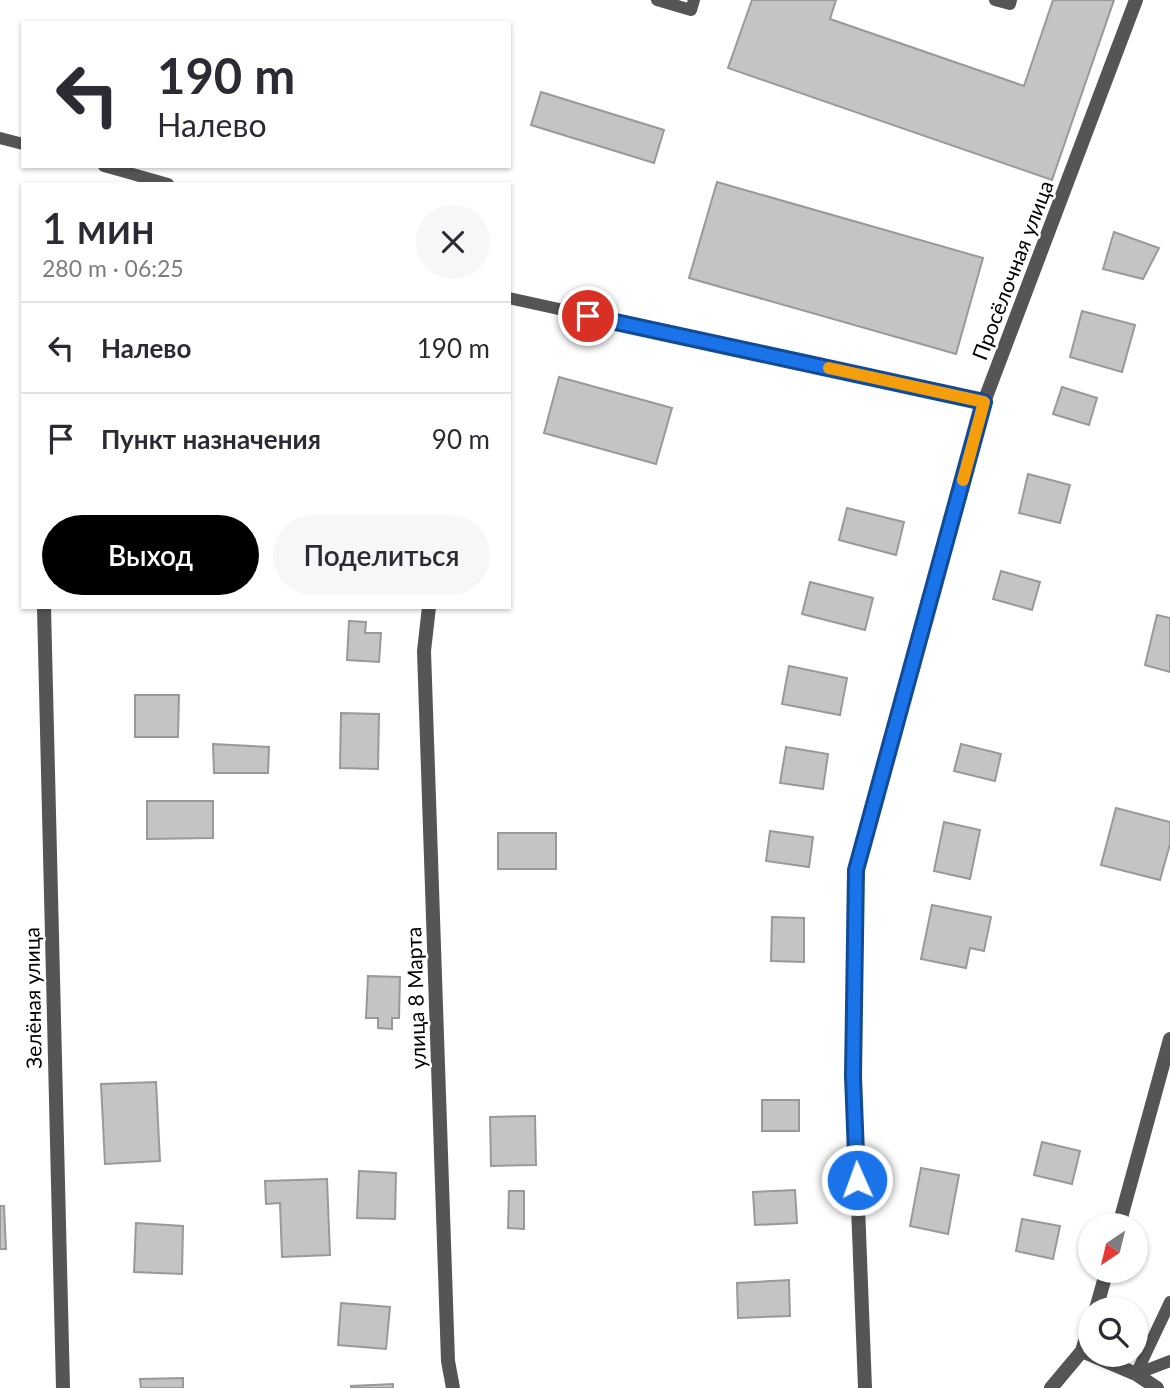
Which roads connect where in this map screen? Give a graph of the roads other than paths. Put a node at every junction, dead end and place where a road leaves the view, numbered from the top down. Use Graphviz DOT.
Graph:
graph roads {
  1 [pos="657,0"];
  2 [pos="694,0"];
  3 [pos="995,0"];
  4 [pos="1011,0"];
  5 [pos="1136,0"];
  6 [pos="0,138"];
  7 [pos="21,143"];
  8 [pos="111,168"];
  9 [pos="161,182"];
  10 [pos="511,298"];
  11 [pos="984,402"];
  12 [pos="44,609"];
  13 [pos="429,609"];
  14 [pos="1170,1039"];
  15 [pos="1122,1213"];
  16 [pos="1170,1302"];
  17 [pos="1078,1356"];
  18 [pos="1170,1361"];
  19 [pos="1120,1367"];
  20 [pos="1136,1374"];
  21 [pos="63,1388"];
  22 [pos="453,1388"];
  23 [pos="865,1388"];
  24 [pos="1051,1388"];
  25 [pos="1157,1388"];
  1 -- 2 [label="lane"];
  3 -- 4 [label="lane"];
  5 -- 11 [label="street, Просёлочная улица"];
  6 -- 7 [label="lane"];
  8 -- 9 [label="lane"];
  10 -- 11 [label="lane"];
  11 -- 23 [label="street, Просёлочная улица"];
  12 -- 21 [label="street, Зелёная улица"];
  13 -- 22 [label="street, улица 8 Марта"];
  14 -- 15 [label="street"];
  16 -- 20 [label="lane"];
  17 -- 24 [label="street"];
  18 -- 20 [label="lane"];
  19 -- 20 [label="street"];
  20 -- 25 [label="street"];
}
